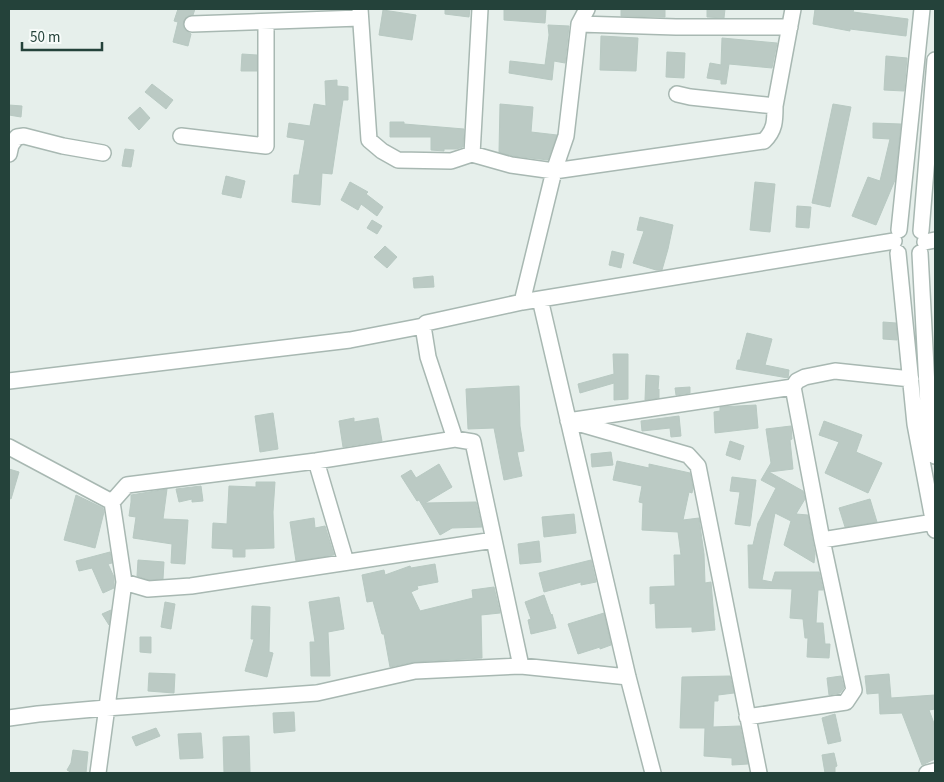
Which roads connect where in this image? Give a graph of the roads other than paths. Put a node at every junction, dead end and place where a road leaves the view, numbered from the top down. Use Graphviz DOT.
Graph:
graph roads {
  1 [pos="480,9"];
  2 [pos="587,9"];
  3 [pos="793,9"];
  4 [pos="922,9"];
  5 [pos="360,13"];
  6 [pos="266,22"];
  7 [pos="192,24"];
  8 [pos="579,24"];
  9 [pos="790,27"];
  10 [pos="935,60"];
  11 [pos="678,94"];
  12 [pos="775,106"];
  13 [pos="181,136"];
  14 [pos="932,143"];
  15 [pos="103,153"];
  16 [pos="9,154"];
  17 [pos="472,154"];
  18 [pos="554,171"];
  19 [pos="897,241"];
  20 [pos="926,242"];
  21 [pos="540,299"];
  22 [pos="522,302"];
  23 [pos="424,326"];
  24 [pos="911,379"];
  25 [pos="9,381"];
  26 [pos="793,388"];
  27 [pos="568,421"];
  28 [pos="455,439"];
  29 [pos="9,446"];
  30 [pos="931,460"];
  31 [pos="316,461"];
  32 [pos="112,502"];
  33 [pos="934,526"];
  34 [pos="494,540"];
  35 [pos="822,540"];
  36 [pos="346,562"];
  37 [pos="124,582"];
  38 [pos="521,666"];
  39 [pos="628,677"];
  40 [pos="106,708"];
  41 [pos="748,717"];
  42 [pos="9,718"];
  43 [pos="935,770"];
  44 [pos="98,773"];
  45 [pos="653,773"];
  46 [pos="759,773"];
  47 [pos="926,773"];
  1 -- 17 [label="street"];
  2 -- 8 [label="street"];
  3 -- 9 [label="street"];
  4 -- 19 [label="street"];
  5 -- 6 [label="street"];
  5 -- 17 [label="street"];
  6 -- 7 [label="street"];
  6 -- 13 [label="street"];
  8 -- 9 [label="street"];
  8 -- 18 [label="street"];
  9 -- 12 [label="street"];
  10 -- 14 [label="street"];
  11 -- 12 [label="street"];
  12 -- 18 [label="street"];
  14 -- 20 [label="street"];
  15 -- 16 [label="street"];
  17 -- 18 [label="street"];
  18 -- 22 [label="street"];
  19 -- 20 [label="street"];
  19 -- 20 [label="street"];
  19 -- 21 [label="street"];
  19 -- 24 [label="street"];
  20 -- 30 [label="street"];
  21 -- 22 [label="street"];
  21 -- 27 [label="street"];
  22 -- 23 [label="street"];
  23 -- 25 [label="street"];
  23 -- 28 [label="street"];
  24 -- 26 [label="street"];
  24 -- 30 [label="street"];
  26 -- 27 [label="street"];
  26 -- 35 [label="street"];
  27 -- 39 [label="street"];
  27 -- 41 [label="street"];
  28 -- 31 [label="street"];
  28 -- 34 [label="street"];
  29 -- 32 [label="street"];
  30 -- 33 [label="street"];
  31 -- 32 [label="street"];
  31 -- 36 [label="street"];
  32 -- 37 [label="street"];
  33 -- 35 [label="street"];
  34 -- 36 [label="street"];
  34 -- 38 [label="street"];
  35 -- 41 [label="street"];
  36 -- 37 [label="street"];
  37 -- 40 [label="street"];
  38 -- 39 [label="street"];
  38 -- 40 [label="street"];
  39 -- 45 [label="street"];
  40 -- 42 [label="street"];
  40 -- 44 [label="street"];
  41 -- 46 [label="street"];
  43 -- 47 [label="street"];
}
